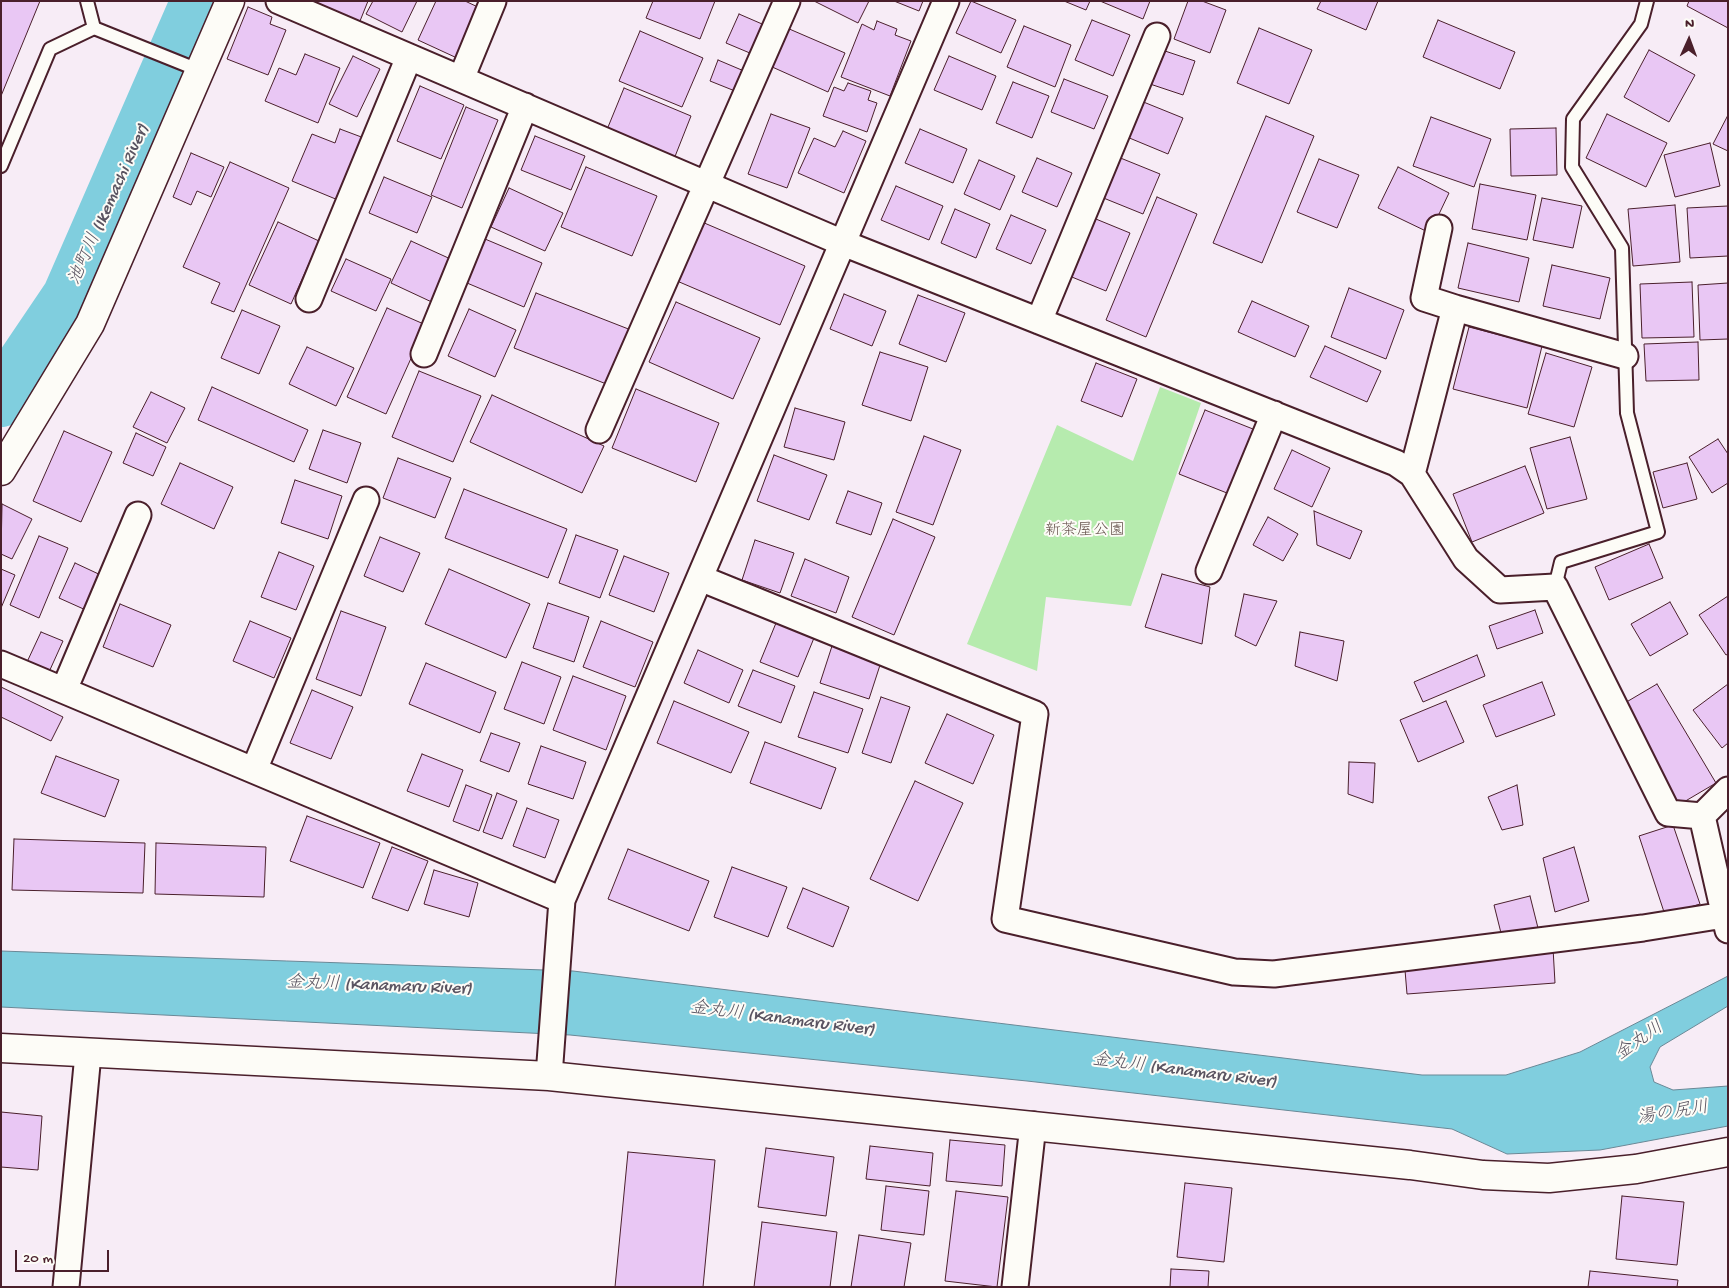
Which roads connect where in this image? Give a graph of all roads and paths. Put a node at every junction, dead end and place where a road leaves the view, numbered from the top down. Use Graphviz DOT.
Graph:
graph roads {
  1 [pos="87,1"];
  2 [pos="230,1"];
  3 [pos="279,1"];
  4 [pos="493,1"];
  5 [pos="787,1"];
  6 [pos="946,1"];
  7 [pos="1646,1"];
  8 [pos="94,28"];
  9 [pos="1157,36"];
  10 [pos="409,57"];
  11 [pos="201,72"];
  12 [pos="461,79"];
  13 [pos="525,106"];
  14 [pos="1,166"];
  15 [pos="707,184"];
  16 [pos="1439,228"];
  17 [pos="843,242"];
  18 [pos="309,299"];
  19 [pos="1455,308"];
  20 [pos="1038,320"];
  21 [pos="424,354"];
  22 [pos="1625,356"];
  23 [pos="1274,414"];
  24 [pos="599,430"];
  25 [pos="1,471"];
  26 [pos="1412,474"];
  27 [pos="366,500"];
  28 [pos="138,515"];
  29 [pos="1210,571"];
  30 [pos="700,578"];
  31 [pos="1555,587"];
  32 [pos="1,664"];
  33 [pos="64,690"];
  34 [pos="254,770"];
  35 [pos="1728,790"];
  36 [pos="1702,816"];
  37 [pos="562,900"];
  38 [pos="1726,922"];
  39 [pos="1,1048"];
  40 [pos="88,1054"];
  41 [pos="548,1076"];
  42 [pos="1033,1125"];
  43 [pos="1728,1152"];
  44 [pos="66,1287"];
  45 [pos="1015,1287"];
  1 -- 8 [label="lane"];
  2 -- 11 [label="street"];
  3 -- 10 [label="street"];
  4 -- 12 [label="street"];
  5 -- 15 [label="street"];
  6 -- 17 [label="street"];
  7 -- 22 [label="lane"];
  8 -- 11 [label="lane"];
  8 -- 14 [label="lane"];
  9 -- 20 [label="street"];
  10 -- 12 [label="street"];
  10 -- 18 [label="street"];
  11 -- 25 [label="street"];
  12 -- 13 [label="street"];
  13 -- 15 [label="street"];
  13 -- 21 [label="street"];
  15 -- 17 [label="street"];
  15 -- 24 [label="street"];
  16 -- 19 [label="street"];
  17 -- 20 [label="street"];
  17 -- 30 [label="street"];
  19 -- 22 [label="street"];
  19 -- 26 [label="street"];
  20 -- 23 [label="street"];
  22 -- 31 [label="lane"];
  23 -- 26 [label="street"];
  23 -- 29 [label="street"];
  26 -- 31 [label="street"];
  27 -- 34 [label="street"];
  28 -- 33 [label="street"];
  30 -- 37 [label="street"];
  30 -- 38 [label="street"];
  31 -- 36 [label="street"];
  32 -- 33 [label="street"];
  33 -- 34 [label="street"];
  34 -- 37 [label="street"];
  35 -- 36 [label="street"];
  36 -- 38 [label="street"];
  37 -- 41 [label="street"];
  39 -- 40 [label="street"];
  40 -- 41 [label="street"];
  40 -- 44 [label="street"];
  41 -- 42 [label="street"];
  42 -- 43 [label="street"];
  42 -- 45 [label="street"];
}
